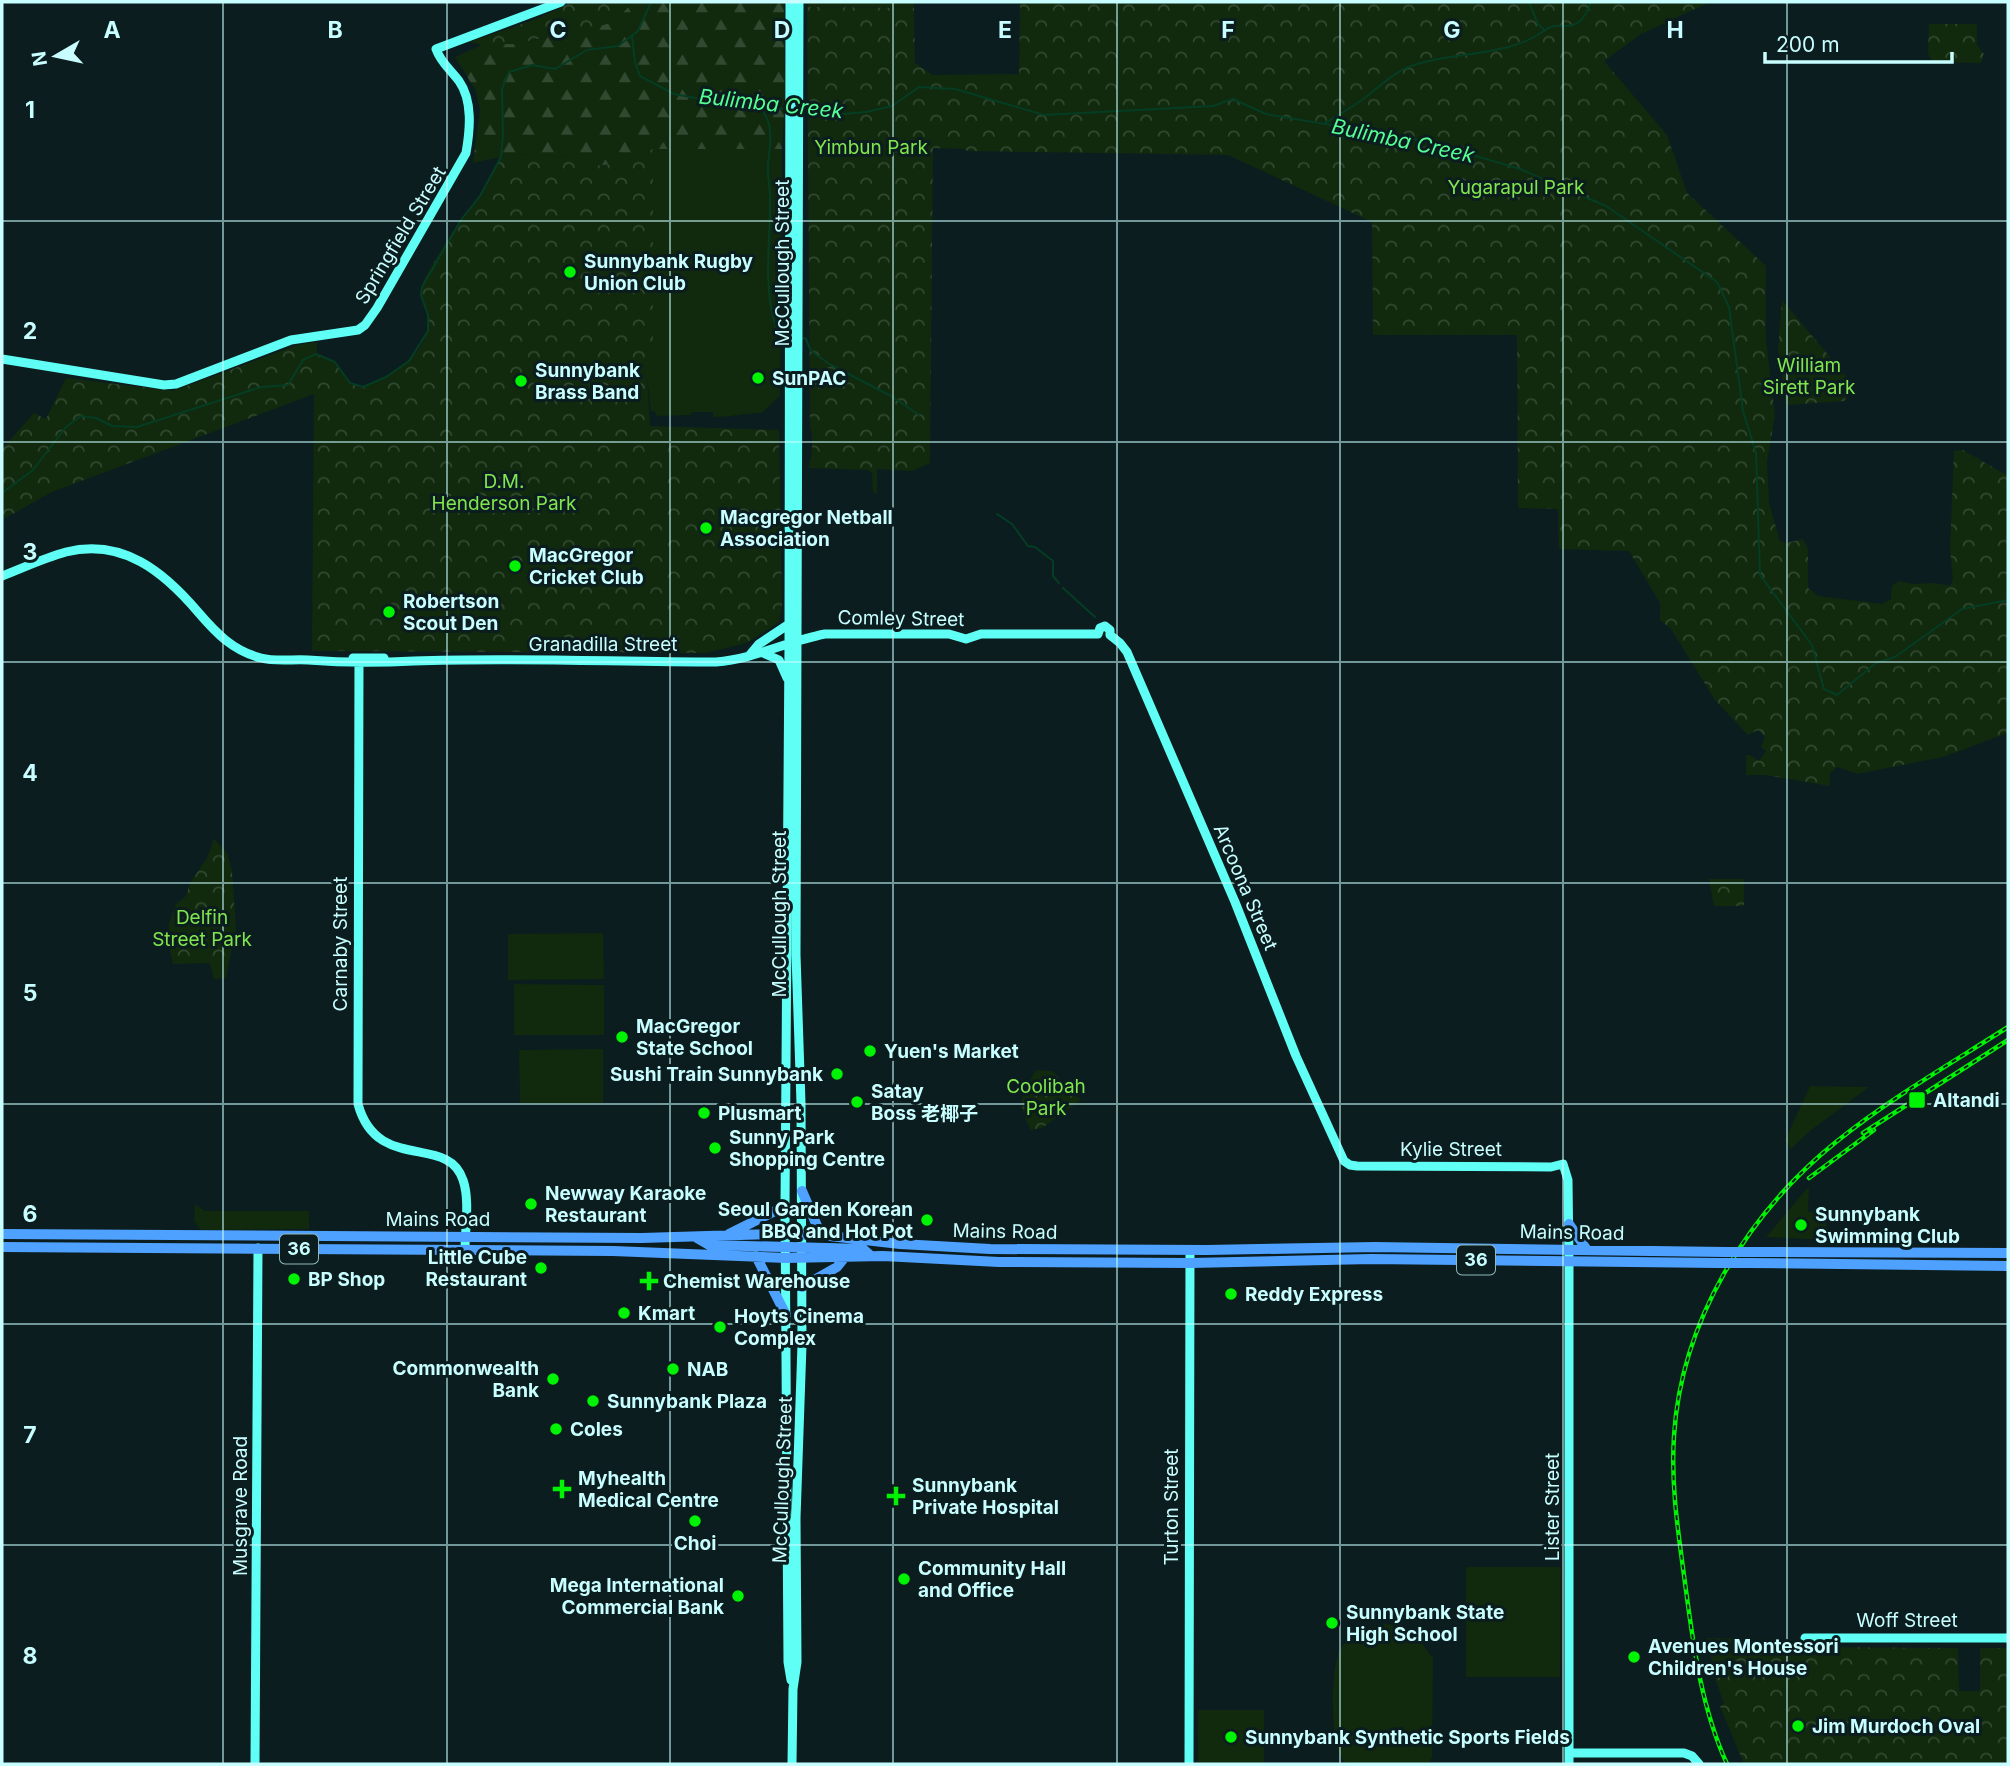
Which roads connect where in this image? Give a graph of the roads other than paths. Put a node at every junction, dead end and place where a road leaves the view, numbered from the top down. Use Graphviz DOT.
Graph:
graph roads {
  1 [pos="561,2"];
  2 [pos="790,2"];
  3 [pos="799,2"];
  4 [pos="2,359"];
  5 [pos="2,576"];
  6 [pos="798,610"];
  7 [pos="789,624"];
  8 [pos="1110,635"];
  9 [pos="815,636"];
  10 [pos="794,643"];
  11 [pos="763,653"];
  12 [pos="748,658"];
  13 [pos="359,661"];
  14 [pos="789,685"];
  15 [pos="1342,1157"];
  16 [pos="1563,1164"];
  17 [pos="802,1191"];
  18 [pos="785,1206"];
  19 [pos="1569,1224"];
  20 [pos="2,1234"];
  21 [pos="821,1235"];
  22 [pos="727,1236"];
  23 [pos="465,1237"];
  24 [pos="696,1237"];
  25 [pos="802,1240"];
  26 [pos="786,1246"];
  27 [pos="2,1247"];
  28 [pos="1339,1247"];
  29 [pos="258,1248"];
  30 [pos="1569,1249"];
  31 [pos="465,1250"];
  32 [pos="1190,1250"];
  33 [pos="1587,1250"];
  34 [pos="2008,1253"];
  35 [pos="756,1256"];
  36 [pos="871,1256"];
  37 [pos="845,1257"];
  38 [pos="802,1258"];
  39 [pos="1339,1259"];
  40 [pos="1569,1262"];
  41 [pos="1190,1263"];
  42 [pos="2008,1266"];
  43 [pos="802,1287"];
  44 [pos="786,1315"];
  45 [pos="1805,1638"];
  46 [pos="2008,1638"];
  47 [pos="793,1689"];
  48 [pos="1569,1753"];
  49 [pos="255,1764"];
  50 [pos="792,1764"];
  51 [pos="1189,1764"];
  52 [pos="1569,1764"];
  53 [pos="1699,1764"];
  1 -- 4 [label="street, Springfield Street"];
  2 -- 7 [label="street, McCullough Street"];
  3 -- 6 [label="street, McCullough Street"];
  5 -- 13 [label="street, Granadilla Street"];
  6 -- 9 [label="street"];
  6 -- 10 [label="street, McCullough Street"];
  7 -- 10 [label="street, McCullough Street"];
  7 -- 12 [label="street"];
  8 -- 9 [label="street, Comley Street"];
  8 -- 15 [label="street, Arcoona Street"];
  9 -- 10 [label="street, Comley Street"];
  10 -- 11 [label="street, Granadilla Street"];
  10 -- 14 [label="street, McCullough Street"];
  10 -- 17 [label="street, McCullough Street"];
  11 -- 12 [label="street, Granadilla Street"];
  11 -- 14 [label="street"];
  12 -- 13 [label="street, Granadilla Street"];
  13 -- 23 [label="street, Carnaby Street"];
  14 -- 18 [label="street, McCullough Street"];
  15 -- 16 [label="street, Kylie Street"];
  16 -- 19 [label="street, Lister Street"];
  17 -- 21 [label="main road"];
  17 -- 25 [label="street, McCullough Street"];
  18 -- 22 [label="main road"];
  18 -- 26 [label="street, McCullough Street"];
  19 -- 30 [label="street, Lister Street"];
  19 -- 33 [label="main road"];
  20 -- 23 [label="main road, Mains Road / 36"];
  21 -- 25 [label="main road, Mains Road / 36"];
  21 -- 32 [label="main road, Mains Road / 36"];
  22 -- 24 [label="main road, Mains Road / 36"];
  22 -- 26 [label="main road, Mains Road / 36"];
  23 -- 24 [label="main road, Mains Road / 36"];
  23 -- 31 [label="street"];
  24 -- 26 [label="main road"];
  25 -- 26 [label="main road"];
  25 -- 36 [label="main road"];
  25 -- 38 [label="street, McCullough Street"];
  26 -- 35 [label="main road, Mains Road / 36"];
  26 -- 38 [label="main road, Mains Road / 36"];
  26 -- 44 [label="street, McCullough Street"];
  27 -- 29 [label="main road, Mains Road / 36"];
  28 -- 30 [label="main road, Mains Road / 36"];
  28 -- 32 [label="main road, Mains Road / 36"];
  28 -- 39 [label="main road"];
  29 -- 31 [label="main road, Mains Road / 36"];
  29 -- 49 [label="street, Musgrave Road"];
  30 -- 33 [label="main road, Mains Road / 36"];
  30 -- 40 [label="street, Lister Street"];
  31 -- 35 [label="main road, Mains Road / 36"];
  32 -- 41 [label="street, Turton Street"];
  33 -- 34 [label="main road, Mains Road / 36, bridge"];
  35 -- 44 [label="main road"];
  36 -- 37 [label="main road, Mains Road / 36"];
  36 -- 41 [label="main road, Mains Road / 36"];
  37 -- 38 [label="main road, Mains Road / 36"];
  37 -- 43 [label="main road"];
  38 -- 43 [label="street, McCullough Street"];
  39 -- 40 [label="main road, Mains Road / 36"];
  39 -- 41 [label="main road, Mains Road / 36"];
  40 -- 42 [label="main road, Mains Road / 36, bridge"];
  40 -- 48 [label="street, Lister Street"];
  41 -- 51 [label="street, Turton Street"];
  43 -- 47 [label="street, McCullough Street"];
  44 -- 47 [label="street, McCullough Street"];
  45 -- 46 [label="street, Woff Street"];
  47 -- 50 [label="street, McCullough Street"];
  48 -- 52 [label="street, Lister Street"];
  48 -- 53 [label="street"];
}
